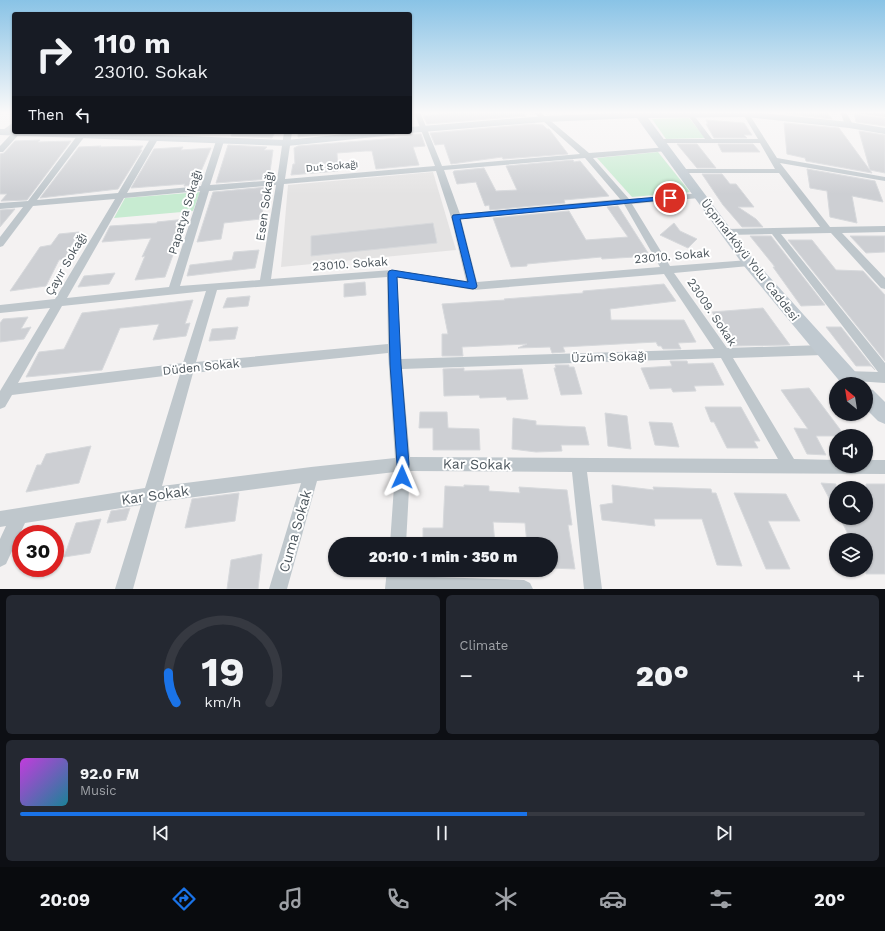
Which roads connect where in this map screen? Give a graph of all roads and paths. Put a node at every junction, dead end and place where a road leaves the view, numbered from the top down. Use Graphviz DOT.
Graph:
graph roads {
  1 [pos="5,139"];
  2 [pos="78,139"];
  3 [pos="154,139"];
  4 [pos="218,139"];
  5 [pos="287,139"];
  6 [pos="428,139"];
  7 [pos="568,139"];
  8 [pos="659,139"];
  9 [pos="710,141"];
  10 [pos="763,141"];
  11 [pos="663,145"];
  12 [pos="0,150"];
  13 [pos="586,155"];
  14 [pos="774,160"];
  15 [pos="439,167"];
  16 [pos="681,171"];
  17 [pos="781,171"];
  18 [pos="885,179"];
  19 [pos="280,182"];
  20 [pos="206,187"];
  21 [pos="122,195"];
  22 [pos="699,195"];
  23 [pos="627,202"];
  24 [pos="32,203"];
  25 [pos="0,206"];
  26 [pos="456,217"];
  27 [pos="831,230"];
  28 [pos="885,230"];
  29 [pos="726,232"];
  30 [pos="775,232"];
  31 [pos="0,244"];
  32 [pos="749,263"];
  33 [pos="666,269"];
  34 [pos="392,273"];
  35 [pos="265,283"];
  36 [pos="885,285"];
  37 [pos="473,286"];
  38 [pos="213,287"];
  39 [pos="173,290"];
  40 [pos="59,303"];
  41 [pos="0,308"];
  42 [pos="395,348"];
  43 [pos="823,350"];
  44 [pos="724,353"];
  45 [pos="395,364"];
  46 [pos="188,368"];
  47 [pos="885,372"];
  48 [pos="847,377"];
  49 [pos="885,378"];
  50 [pos="873,379"];
  51 [pos="8,390"];
  52 [pos="0,403"];
  53 [pos="873,403"];
  54 [pos="885,415"];
  55 [pos="403,464"];
  56 [pos="579,466"];
  57 [pos="790,466"];
  58 [pos="885,467"];
  59 [pos="311,474"];
  60 [pos="152,495"];
  61 [pos="20,515"];
  62 [pos="0,519"];
  63 [pos="398,537"];
  64 [pos="0,558"];
  65 [pos="395,581"];
  66 [pos="124,589"];
  67 [pos="278,589"];
  68 [pos="524,589"];
  69 [pos="593,589"];
  1 -- 12 [label="street"];
  2 -- 24 [label="street"];
  3 -- 21 [label="street, Çayır Sokağı"];
  4 -- 20 [label="street, Papatya Sokağı"];
  5 -- 19 [label="street, Esen Sokağı"];
  6 -- 15 [label="street"];
  7 -- 13 [label="street, 23009. Sokak"];
  8 -- 11 [label="main road, Üçpınarköyü Yolu Caddesi"];
  9 -- 10 [label="street, Dut Sokağı"];
  9 -- 11 [label="street, Dut Sokağı"];
  10 -- 14 [label="street"];
  11 -- 13 [label="street, Dut Sokağı"];
  11 -- 16 [label="main road, Üçpınarköyü Yolu Caddesi"];
  13 -- 15 [label="street, Dut Sokağı"];
  13 -- 23 [label="street, 23009. Sokak"];
  14 -- 17 [label="street"];
  14 -- 18 [label="street"];
  15 -- 19 [label="street, Dut Sokağı"];
  15 -- 26 [label="street"];
  16 -- 17 [label="street"];
  16 -- 22 [label="main road, Üçpınarköyü Yolu Caddesi"];
  17 -- 27 [label="street"];
  19 -- 20 [label="street, Dut Sokağı"];
  19 -- 35 [label="street, Esen Sokağı"];
  20 -- 21 [label="street, Dut Sokağı"];
  20 -- 39 [label="street, Papatya Sokağı"];
  21 -- 24 [label="street, Dut Sokağı"];
  21 -- 40 [label="street, Çayır Sokağı"];
  22 -- 23 [label="street"];
  22 -- 29 [label="main road, Üçpınarköyü Yolu Caddesi"];
  23 -- 26 [label="street"];
  23 -- 33 [label="street, 23009. Sokak"];
  24 -- 25 [label="street, Dut Sokağı"];
  24 -- 31 [label="street"];
  26 -- 37 [label="street"];
  27 -- 28 [label="street"];
  27 -- 30 [label="street"];
  27 -- 36 [label="street"];
  29 -- 30 [label="street"];
  29 -- 32 [label="main road, Üçpınarköyü Yolu Caddesi"];
  30 -- 47 [label="street"];
  32 -- 33 [label="street, 23010. Sokak"];
  32 -- 43 [label="main road, Üçpınarköyü Yolu Caddesi"];
  33 -- 37 [label="street, 23010. Sokak"];
  33 -- 44 [label="street, 23009. Sokak"];
  34 -- 35 [label="street, 23010. Sokak"];
  34 -- 37 [label="street, 23010. Sokak"];
  34 -- 42 [label="street"];
  35 -- 38 [label="street, 23010. Sokak"];
  38 -- 39 [label="street, 23010. Sokak"];
  38 -- 46 [label="street"];
  39 -- 40 [label="street, 23010. Sokak"];
  40 -- 41 [label="street, 23010. Sokak"];
  40 -- 51 [label="street, Çayır Sokağı"];
  42 -- 45 [label="street"];
  42 -- 46 [label="street, Düden Sokak"];
  43 -- 44 [label="street, Üzüm Sokağı"];
  43 -- 48 [label="main road, Üçpınarköyü Yolu Caddesi"];
  44 -- 45 [label="street, Üzüm Sokağı"];
  44 -- 57 [label="street, 23009. Sokak"];
  45 -- 55 [label="street"];
  46 -- 51 [label="street, Düden Sokak"];
  46 -- 60 [label="street"];
  49 -- 50 [label="street"];
  51 -- 52 [label="street, Çayır Sokağı"];
  53 -- 54 [label="main road"];
  55 -- 56 [label="street, Kar Sokak"];
  55 -- 59 [label="street, Kar Sokak"];
  55 -- 63 [label="street"];
  56 -- 57 [label="street, Kar Sokak"];
  56 -- 69 [label="street"];
  57 -- 58 [label="street, Kar Sokak"];
  59 -- 60 [label="street, Kar Sokak"];
  59 -- 67 [label="street, Cuma Sokak"];
  60 -- 61 [label="street, Kar Sokak"];
  60 -- 66 [label="street"];
  61 -- 62 [label="street, Kar Sokak"];
  61 -- 64 [label="street"];
  65 -- 68 [label="street"];
}
